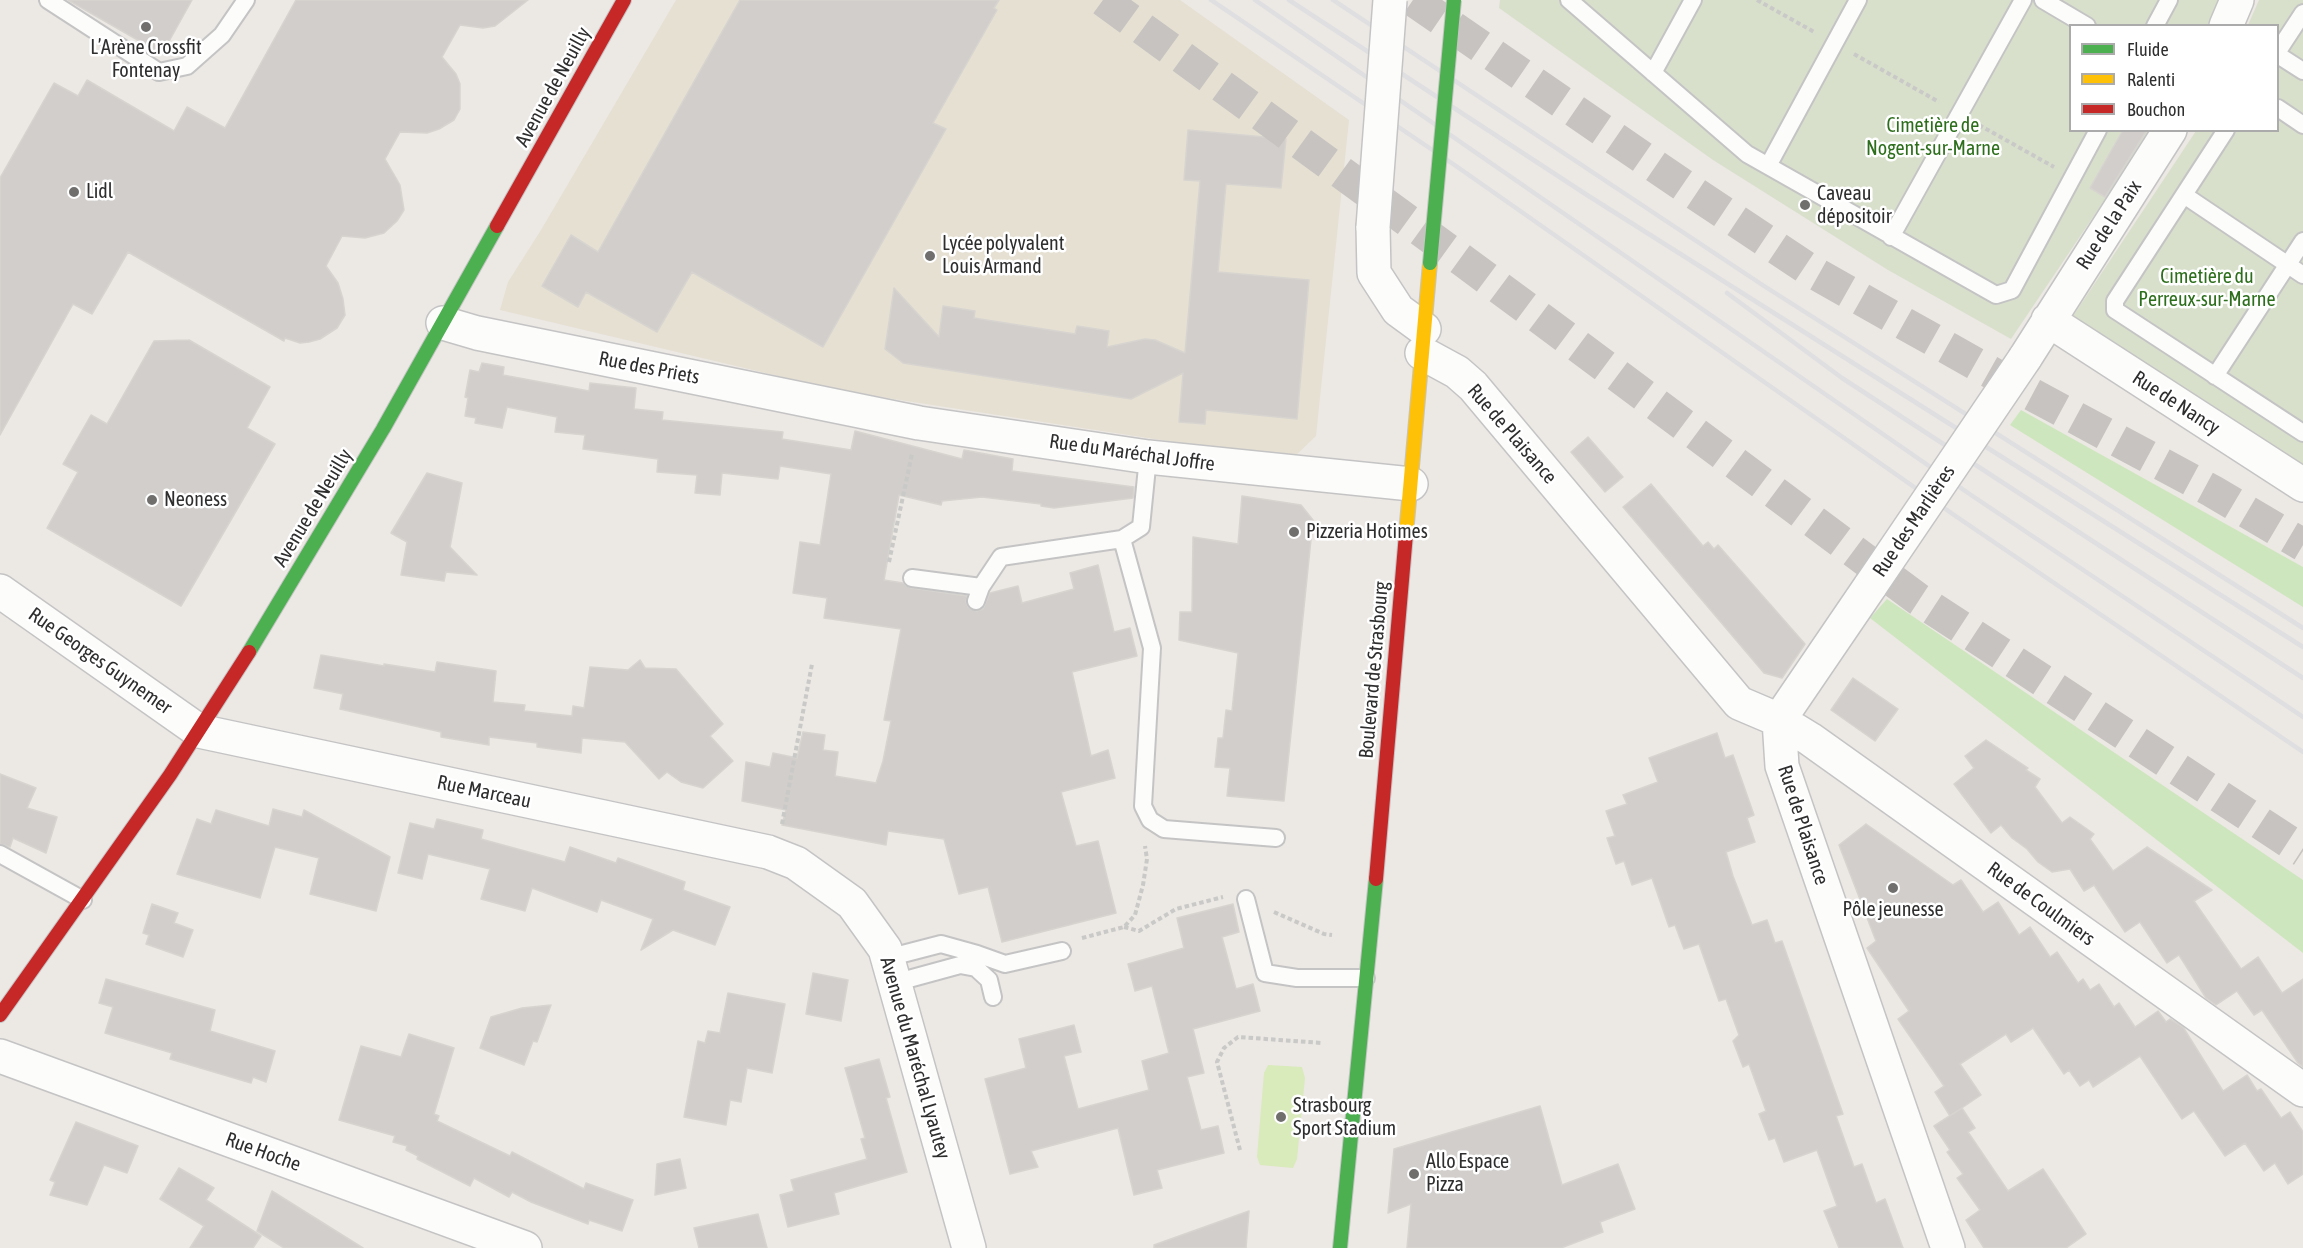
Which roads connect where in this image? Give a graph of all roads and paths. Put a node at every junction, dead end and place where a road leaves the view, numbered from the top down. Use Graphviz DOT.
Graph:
graph roads {
  1 [pos="48,0"];
  2 [pos="246,0"];
  3 [pos="624,0"];
  4 [pos="1390,0"];
  5 [pos="1454,0"];
  6 [pos="1569,0"];
  7 [pos="1693,0"];
  8 [pos="1757,0"];
  9 [pos="1858,0"];
  10 [pos="2023,0"];
  11 [pos="2043,0"];
  12 [pos="2169,0"];
  13 [pos="2303,12"];
  14 [pos="2084,24"];
  15 [pos="2156,24"];
  16 [pos="1834,43"];
  17 [pos="2279,50"];
  18 [pos="2279,54"];
  19 [pos="2303,71"];
  20 [pos="1653,73"];
  21 [pos="2279,109"];
  22 [pos="1959,114"];
  23 [pos="2303,125"];
  24 [pos="2097,132"];
  25 [pos="2169,132"];
  26 [pos="2225,132"];
  27 [pos="1768,166"];
  28 [pos="2073,178"];
  29 [pos="2184,195"];
  30 [pos="1891,237"];
  31 [pos="2303,241"];
  32 [pos="2288,265"];
  33 [pos="2303,274"];
  34 [pos="2048,320"];
  35 [pos="443,323"];
  36 [pos="1423,341"];
  37 [pos="2215,375"];
  38 [pos="855,410"];
  39 [pos="919,423"];
  40 [pos="2303,433"];
  41 [pos="1148,457"];
  42 [pos="1411,484"];
  43 [pos="2303,485"];
  44 [pos="1122,539"];
  45 [pos="889,562"];
  46 [pos="912,578"];
  47 [pos="0,591"];
  48 [pos="812,664"];
  49 [pos="1779,720"];
  50 [pos="200,731"];
  51 [pos="1156,824"];
  52 [pos="1276,838"];
  53 [pos="772,853"];
  54 [pos="0,854"];
  55 [pos="1246,899"];
  56 [pos="83,900"];
  57 [pos="1062,951"];
  58 [pos="891,970"];
  59 [pos="1365,978"];
  60 [pos="993,997"];
  61 [pos="0,1015"];
  62 [pos="1322,1043"];
  63 [pos="0,1056"];
  64 [pos="2303,1090"];
  65 [pos="1240,1150"];
  66 [pos="525,1248"];
  67 [pos="969,1248"];
  68 [pos="1340,1248"];
  69 [pos="1948,1248"];
  1 -- 2 [label="lane"];
  3 -- 35 [label="main road, Avenue de Neuilly"];
  4 -- 36 [label="street, Rue de Plaisance, bridge"];
  5 -- 36 [label="main road, Boulevard de Strasbourg, bridge"];
  6 -- 20 [label="lane"];
  7 -- 20 [label="lane"];
  8 -- 16 [label="path"];
  9 -- 16 [label="lane"];
  10 -- 22 [label="lane"];
  11 -- 14 [label="lane"];
  12 -- 15 [label="lane"];
  13 -- 17 [label="lane"];
  16 -- 22 [label="path"];
  16 -- 27 [label="lane"];
  18 -- 19 [label="lane"];
  20 -- 27 [label="lane"];
  21 -- 23 [label="lane"];
  22 -- 28 [label="path"];
  22 -- 30 [label="lane"];
  24 -- 28 [label="lane"];
  25 -- 34 [label="street, Rue de la Paix"];
  26 -- 29 [label="lane"];
  27 -- 30 [label="lane"];
  28 -- 30 [label="lane"];
  29 -- 32 [label="lane"];
  29 -- 37 [label="lane"];
  31 -- 32 [label="lane"];
  32 -- 33 [label="lane"];
  32 -- 37 [label="lane"];
  34 -- 43 [label="street, Rue de Nancy"];
  34 -- 49 [label="street, Rue des Marlières, bridge"];
  35 -- 38 [label="street, Rue des Priets"];
  35 -- 50 [label="main road, Avenue de Neuilly"];
  36 -- 42 [label="main road, Boulevard de Strasbourg"];
  36 -- 49 [label="street, Rue de Plaisance"];
  37 -- 40 [label="lane"];
  38 -- 39 [label="street, Rue du Maréchal Joffre"];
  39 -- 41 [label="street, Rue du Maréchal Joffre"];
  39 -- 45 [label="path"];
  41 -- 42 [label="street, Rue du Maréchal Joffre"];
  41 -- 44 [label="lane"];
  42 -- 59 [label="main road, Boulevard de Strasbourg"];
  44 -- 46 [label="lane"];
  44 -- 51 [label="lane"];
  47 -- 50 [label="street, Rue Georges Guynemer"];
  48 -- 53 [label="path"];
  49 -- 64 [label="street, Rue de Coulmiers"];
  49 -- 69 [label="street, Rue de Plaisance"];
  50 -- 53 [label="street, Rue Marceau"];
  50 -- 56 [label="main road, Avenue de Neuilly"];
  51 -- 52 [label="lane"];
  51 -- 57 [label="path"];
  53 -- 58 [label="street, Avenue du Maréchal Lyautey"];
  54 -- 56 [label="lane"];
  55 -- 59 [label="lane"];
  56 -- 61 [label="main road, Avenue de Neuilly"];
  57 -- 58 [label="lane"];
  58 -- 60 [label="lane"];
  58 -- 67 [label="street, Avenue du Maréchal Lyautey"];
  59 -- 68 [label="main road, Boulevard de Strasbourg"];
  62 -- 65 [label="path"];
  63 -- 66 [label="street, Rue Hoche"];
}
